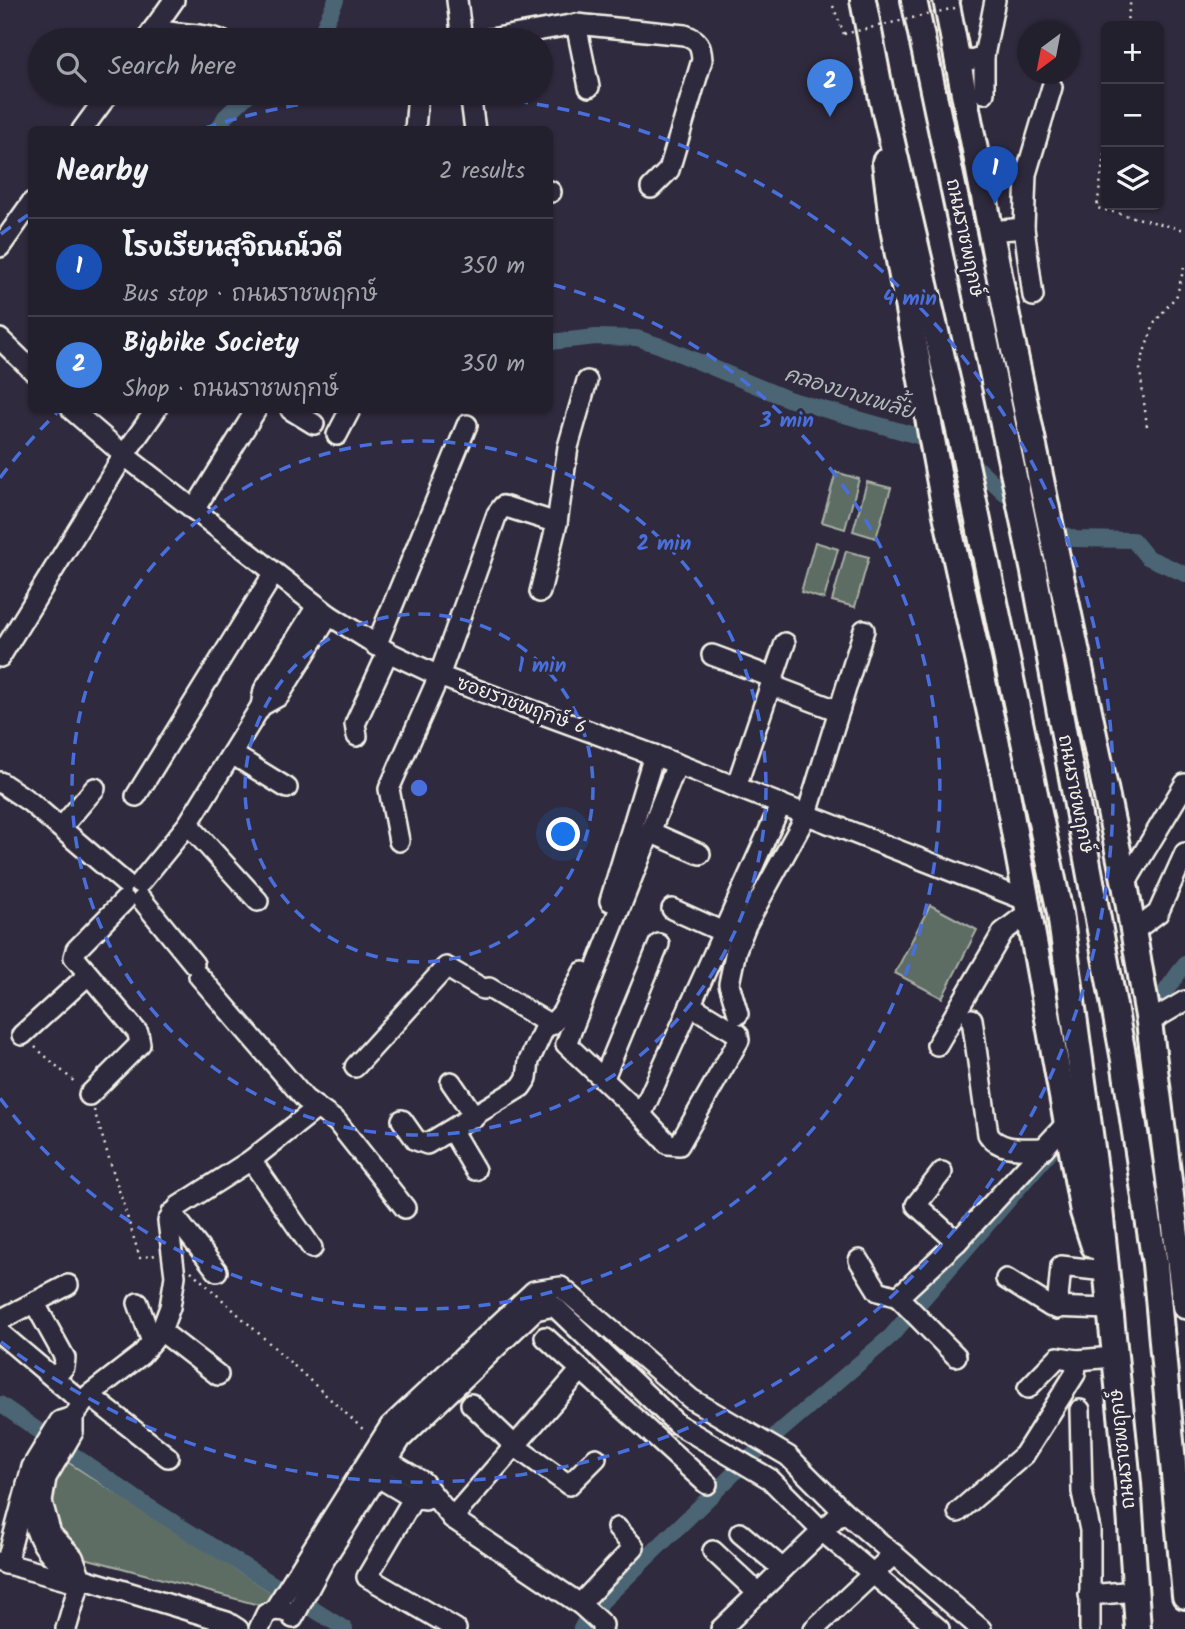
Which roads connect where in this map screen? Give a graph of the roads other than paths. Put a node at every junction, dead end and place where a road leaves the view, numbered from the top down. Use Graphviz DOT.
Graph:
graph roads {
  1 [pos="174,0"];
  2 [pos="457,0"];
  3 [pos="863,0"];
  4 [pos="914,0"];
  5 [pos="995,0"];
  6 [pos="952,3"];
  7 [pos="576,24"];
  8 [pos="154,28"];
  9 [pos="460,28"];
  10 [pos="553,28"];
  11 [pos="984,56"];
  12 [pos="960,63"];
  13 [pos="589,87"];
  14 [pos="1052,87"];
  15 [pos="984,93"];
  16 [pos="882,99"];
  17 [pos="100,105"];
  18 [pos="417,105"];
  19 [pos="472,105"];
  20 [pos="85,126"];
  21 [pos="415,126"];
  22 [pos="474,126"];
  23 [pos="651,188"];
  24 [pos="28,208"];
  25 [pos="1024,228"];
  26 [pos="991,231"];
  27 [pos="0,247"];
  28 [pos="1034,296"];
  29 [pos="0,340"];
  30 [pos="28,366"];
  31 [pos="587,381"];
  32 [pos="75,413"];
  33 [pos="154,413"];
  34 [pos="254,413"];
  35 [pos="296,413"];
  36 [pos="348,413"];
  37 [pos="314,424"];
  38 [pos="467,425"];
  39 [pos="337,435"];
  40 [pos="124,455"];
  41 [pos="194,510"];
  42 [pos="556,523"];
  43 [pos="274,573"];
  44 [pos="540,592"];
  45 [pos="323,610"];
  46 [pos="864,630"];
  47 [pos="785,643"];
  48 [pos="382,649"];
  49 [pos="712,654"];
  50 [pos="0,657"];
  51 [pos="439,676"];
  52 [pos="777,683"];
  53 [pos="839,711"];
  54 [pos="357,736"];
  55 [pos="232,754"];
  56 [pos="654,755"];
  57 [pos="677,764"];
  58 [pos="0,782"];
  59 [pos="736,787"];
  60 [pos="95,788"];
  61 [pos="287,788"];
  62 [pos="1183,791"];
  63 [pos="136,796"];
  64 [pos="781,804"];
  65 [pos="807,814"];
  66 [pos="188,824"];
  67 [pos="61,828"];
  68 [pos="650,832"];
  69 [pos="399,841"];
  70 [pos="1185,853"];
  71 [pos="700,854"];
  72 [pos="1125,884"];
  73 [pos="133,892"];
  74 [pos="258,901"];
  75 [pos="1028,907"];
  76 [pos="672,909"];
  77 [pos="1133,931"];
  78 [pos="723,932"];
  79 [pos="659,944"];
  80 [pos="88,975"];
  81 [pos="1184,1004"];
  82 [pos="690,1005"];
  83 [pos="738,1014"];
  84 [pos="972,1019"];
  85 [pos="1149,1022"];
  86 [pos="546,1024"];
  87 [pos="22,1035"];
  88 [pos="937,1045"];
  89 [pos="355,1067"];
  90 [pos="604,1078"];
  91 [pos="451,1082"];
  92 [pos="89,1095"];
  93 [pos="317,1108"];
  94 [pos="640,1115"];
  95 [pos="475,1118"];
  96 [pos="402,1120"];
  97 [pos="1066,1124"];
  98 [pos="452,1131"];
  99 [pos="1044,1148"];
  100 [pos="251,1160"];
  101 [pos="475,1170"];
  102 [pos="942,1171"];
  103 [pos="405,1208"];
  104 [pos="172,1213"];
  105 [pos="957,1242"];
  106 [pos="312,1248"];
  107 [pos="859,1260"];
  108 [pos="1180,1265"];
  109 [pos="1105,1270"];
  110 [pos="217,1271"];
  111 [pos="1006,1279"];
  112 [pos="68,1285"];
  113 [pos="898,1297"];
  114 [pos="34,1302"];
  115 [pos="138,1303"];
  116 [pos="1185,1306"];
  117 [pos="1057,1308"];
  118 [pos="1110,1309"];
  119 [pos="0,1320"];
  120 [pos="0,1333"];
  121 [pos="157,1336"];
  122 [pos="545,1338"];
  123 [pos="956,1356"];
  124 [pos="1114,1357"];
  125 [pos="1077,1360"];
  126 [pos="581,1370"];
  127 [pos="218,1375"];
  128 [pos="55,1377"];
  129 [pos="1028,1388"];
  130 [pos="471,1404"];
  131 [pos="1080,1410"];
  132 [pos="76,1414"];
  133 [pos="516,1447"];
  134 [pos="1174,1453"];
  135 [pos="168,1457"];
  136 [pos="596,1458"];
  137 [pos="374,1459"];
  138 [pos="35,1476"];
  139 [pos="707,1484"];
  140 [pos="418,1490"];
  141 [pos="843,1511"];
  142 [pos="958,1512"];
  143 [pos="452,1518"];
  144 [pos="617,1528"];
  145 [pos="822,1531"];
  146 [pos="740,1533"];
  147 [pos="713,1551"];
  148 [pos="894,1554"];
  149 [pos="317,1557"];
  150 [pos="3,1563"];
  151 [pos="783,1569"];
  152 [pos="873,1573"];
  153 [pos="80,1581"];
  154 [pos="1136,1591"];
  155 [pos="758,1593"];
  156 [pos="1089,1595"];
  157 [pos="1185,1596"];
  158 [pos="581,1604"];
  159 [pos="265,1619"];
  160 [pos="295,1624"];
  161 [pos="232,1626"];
  162 [pos="603,1627"];
  163 [pos="452,1628"];
  164 [pos="66,1629"];
  165 [pos="721,1629"];
  166 [pos="814,1629"];
  167 [pos="939,1629"];
  168 [pos="981,1629"];
  169 [pos="1090,1629"];
  170 [pos="1138,1629"];
  1 -- 8 [label="street"];
  2 -- 9 [label="street"];
  3 -- 16 [label="main road, ถนนราชพฤกษ์"];
  4 -- 134 [label="main road, ถนนราชพฤกษ์"];
  5 -- 11 [label="street"];
  6 -- 12 [label="main road, ถนนราชพฤกษ์"];
  7 -- 10 [label="street"];
  7 -- 13 [label="street"];
  7 -- 23 [label="street"];
  11 -- 12 [label="street"];
  11 -- 15 [label="street"];
  12 -- 26 [label="main road, ถนนราชพฤกษ์"];
  14 -- 25 [label="street"];
  16 -- 75 [label="main road, ถนนราชพฤกษ์"];
  16 -- 109 [label="main road, ถนนราชพฤกษ์"];
  17 -- 20 [label="street"];
  18 -- 21 [label="street"];
  19 -- 22 [label="street"];
  24 -- 27 [label="street"];
  25 -- 26 [label="street"];
  25 -- 28 [label="street"];
  26 -- 72 [label="main road, ถนนราชพฤกษ์"];
  29 -- 30 [label="street"];
  31 -- 42 [label="street"];
  32 -- 40 [label="street, ซอยราชพฤกษ์ 6"];
  33 -- 40 [label="street"];
  34 -- 41 [label="street"];
  35 -- 37 [label="street"];
  36 -- 39 [label="street"];
  38 -- 48 [label="street"];
  40 -- 41 [label="street, ซอยราชพฤกษ์ 6"];
  40 -- 50 [label="street"];
  41 -- 43 [label="street, ซอยราชพฤกษ์ 6"];
  42 -- 44 [label="street"];
  42 -- 51 [label="street"];
  43 -- 45 [label="street, ซอยราชพฤกษ์ 6"];
  43 -- 63 [label="street"];
  45 -- 48 [label="street, ซอยราชพฤกษ์ 6"];
  45 -- 55 [label="street"];
  46 -- 53 [label="street"];
  47 -- 52 [label="street"];
  48 -- 51 [label="street, ซอยราชพฤกษ์ 6"];
  48 -- 54 [label="street"];
  49 -- 52 [label="street"];
  51 -- 56 [label="street, ซอยราชพฤกษ์ 6"];
  51 -- 69 [label="street"];
  52 -- 53 [label="street"];
  52 -- 59 [label="street"];
  53 -- 65 [label="street"];
  55 -- 61 [label="street"];
  55 -- 66 [label="street"];
  56 -- 57 [label="street, ซอยราชพฤกษ์ 6"];
  56 -- 86 [label="street"];
  57 -- 59 [label="street, ซอยราชพฤกษ์ 6"];
  57 -- 68 [label="street"];
  58 -- 67 [label="street"];
  59 -- 64 [label="street, ซอยราชพฤกษ์ 6"];
  60 -- 67 [label="street"];
  62 -- 72 [label="street"];
  64 -- 65 [label="street, ซอยราชพฤกษ์ 6"];
  64 -- 78 [label="street"];
  65 -- 75 [label="street, ซอยราชพฤกษ์ 6"];
  65 -- 83 [label="street"];
  66 -- 73 [label="street"];
  66 -- 74 [label="street"];
  67 -- 73 [label="street"];
  68 -- 71 [label="street"];
  68 -- 90 [label="street"];
  70 -- 77 [label="street"];
  72 -- 77 [label="main road, ถนนราชพฤกษ์"];
  73 -- 80 [label="street"];
  73 -- 93 [label="street"];
  75 -- 88 [label="street"];
  75 -- 97 [label="main road, ถนนราชพฤกษ์"];
  76 -- 78 [label="street"];
  77 -- 85 [label="main road, ถนนราชพฤกษ์"];
  78 -- 82 [label="street"];
  79 -- 90 [label="street"];
  80 -- 87 [label="street"];
  80 -- 92 [label="street"];
  81 -- 85 [label="street"];
  82 -- 94 [label="street"];
  82 -- 94 [label="street"];
  84 -- 99 [label="street"];
  85 -- 108 [label="main road, ถนนราชพฤกษ์"];
  86 -- 89 [label="street"];
  86 -- 95 [label="street"];
  90 -- 94 [label="street"];
  91 -- 95 [label="street"];
  93 -- 100 [label="street"];
  93 -- 103 [label="street"];
  95 -- 98 [label="street"];
  96 -- 98 [label="street"];
  97 -- 99 [label="street"];
  97 -- 109 [label="main road, ถนนราชพฤกษ์"];
  98 -- 101 [label="street"];
  99 -- 105 [label="street"];
  100 -- 104 [label="street"];
  100 -- 106 [label="street"];
  102 -- 105 [label="street"];
  104 -- 110 [label="street"];
  104 -- 121 [label="street"];
  105 -- 113 [label="street"];
  107 -- 113 [label="street"];
  108 -- 116 [label="main road, ถนนราชพฤกษ์"];
  108 -- 134 [label="main road"];
  109 -- 117 [label="street"];
  109 -- 118 [label="main road, ถนนราชพฤกษ์"];
  111 -- 117 [label="street"];
  112 -- 114 [label="street"];
  113 -- 123 [label="street"];
  114 -- 119 [label="street"];
  114 -- 128 [label="street"];
  115 -- 121 [label="street"];
  117 -- 118 [label="street"];
  118 -- 124 [label="main road, ถนนราชพฤกษ์"];
  120 -- 128 [label="street"];
  121 -- 127 [label="street"];
  121 -- 132 [label="street"];
  122 -- 126 [label="street"];
  124 -- 125 [label="street"];
  124 -- 154 [label="main road, ถนนราชพฤกษ์"];
  125 -- 129 [label="street"];
  125 -- 142 [label="street"];
  126 -- 133 [label="street"];
  126 -- 139 [label="street"];
  128 -- 132 [label="street"];
  130 -- 133 [label="street"];
  131 -- 156 [label="street"];
  132 -- 135 [label="street"];
  132 -- 138 [label="street"];
  133 -- 136 [label="street"];
  133 -- 143 [label="street"];
  134 -- 157 [label="main road, ถนนราชพฤกษ์"];
  137 -- 140 [label="street"];
  137 -- 141 [label="street"];
  137 -- 145 [label="street"];
  137 -- 149 [label="street"];
  138 -- 150 [label="street"];
  138 -- 153 [label="street"];
  140 -- 143 [label="street"];
  140 -- 163 [label="street"];
  141 -- 145 [label="street"];
  141 -- 148 [label="street"];
  143 -- 158 [label="street"];
  144 -- 158 [label="street"];
  145 -- 151 [label="street"];
  145 -- 152 [label="street"];
  146 -- 151 [label="street"];
  147 -- 155 [label="street"];
  148 -- 152 [label="street"];
  148 -- 168 [label="street"];
  149 -- 159 [label="street"];
  149 -- 160 [label="street"];
  150 -- 153 [label="street"];
  151 -- 155 [label="street"];
  152 -- 166 [label="street"];
  152 -- 167 [label="street"];
  153 -- 161 [label="street"];
  153 -- 164 [label="street"];
  154 -- 156 [label="street"];
  154 -- 170 [label="main road, ถนนราชพฤกษ์"];
  155 -- 165 [label="street"];
  156 -- 169 [label="street"];
  158 -- 162 [label="street"];
  159 -- 160 [label="street"];
  159 -- 161 [label="street"];
}
